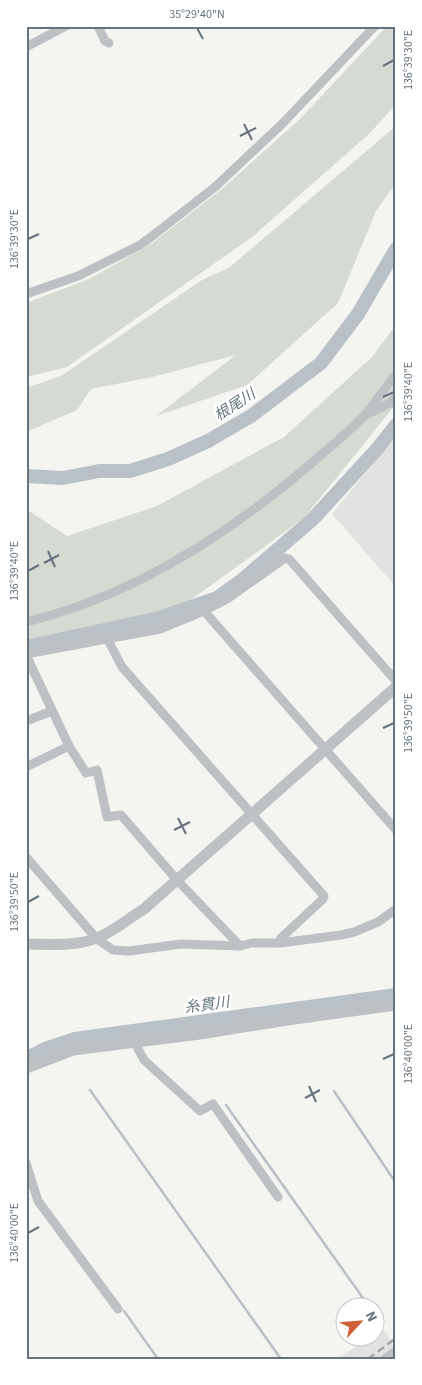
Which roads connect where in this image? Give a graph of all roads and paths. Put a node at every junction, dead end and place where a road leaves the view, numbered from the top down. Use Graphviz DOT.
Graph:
graph roads {
  1 [pos="66,26"];
  2 [pos="98,26"];
  3 [pos="375,26"];
  4 [pos="109,43"];
  5 [pos="26,47"];
  6 [pos="26,294"];
  7 [pos="396,374"];
  8 [pos="396,397"];
  9 [pos="362,418"];
  10 [pos="204,611"];
  11 [pos="26,622"];
  12 [pos="107,638"];
  13 [pos="26,654"];
  14 [pos="396,682"];
  15 [pos="396,687"];
  16 [pos="52,711"];
  17 [pos="26,721"];
  18 [pos="69,746"];
  19 [pos="324,750"];
  20 [pos="26,767"];
  21 [pos="251,815"];
  22 [pos="396,830"];
  23 [pos="26,857"];
  24 [pos="177,880"];
  25 [pos="396,909"];
  26 [pos="97,939"];
  27 [pos="280,943"];
  28 [pos="26,944"];
  29 [pos="240,946"];
  30 [pos="396,1005"];
  31 [pos="134,1041"];
  32 [pos="26,1068"];
  33 [pos="26,1163"];
  34 [pos="278,1197"];
  35 [pos="118,1309"];
  36 [pos="396,1351"];
  37 [pos="386,1359"];
  1 -- 5 [label="street"];
  2 -- 4 [label="street"];
  3 -- 6 [label="street"];
  7 -- 9 [label="street"];
  8 -- 9 [label="street"];
  9 -- 11 [label="street"];
  10 -- 12 [label="street"];
  10 -- 14 [label="street"];
  10 -- 19 [label="street"];
  12 -- 13 [label="street"];
  12 -- 21 [label="street"];
  13 -- 16 [label="street"];
  15 -- 19 [label="street"];
  16 -- 17 [label="street"];
  16 -- 18 [label="street"];
  18 -- 20 [label="street"];
  18 -- 24 [label="street"];
  19 -- 21 [label="street"];
  19 -- 22 [label="street"];
  21 -- 24 [label="street"];
  21 -- 27 [label="street"];
  23 -- 26 [label="street"];
  24 -- 26 [label="street"];
  24 -- 29 [label="street"];
  25 -- 27 [label="street"];
  26 -- 28 [label="street"];
  26 -- 29 [label="street"];
  27 -- 29 [label="street"];
  30 -- 31 [label="street"];
  31 -- 32 [label="street"];
  31 -- 34 [label="street"];
  33 -- 35 [label="street"];
  36 -- 37 [label="street"];
}
